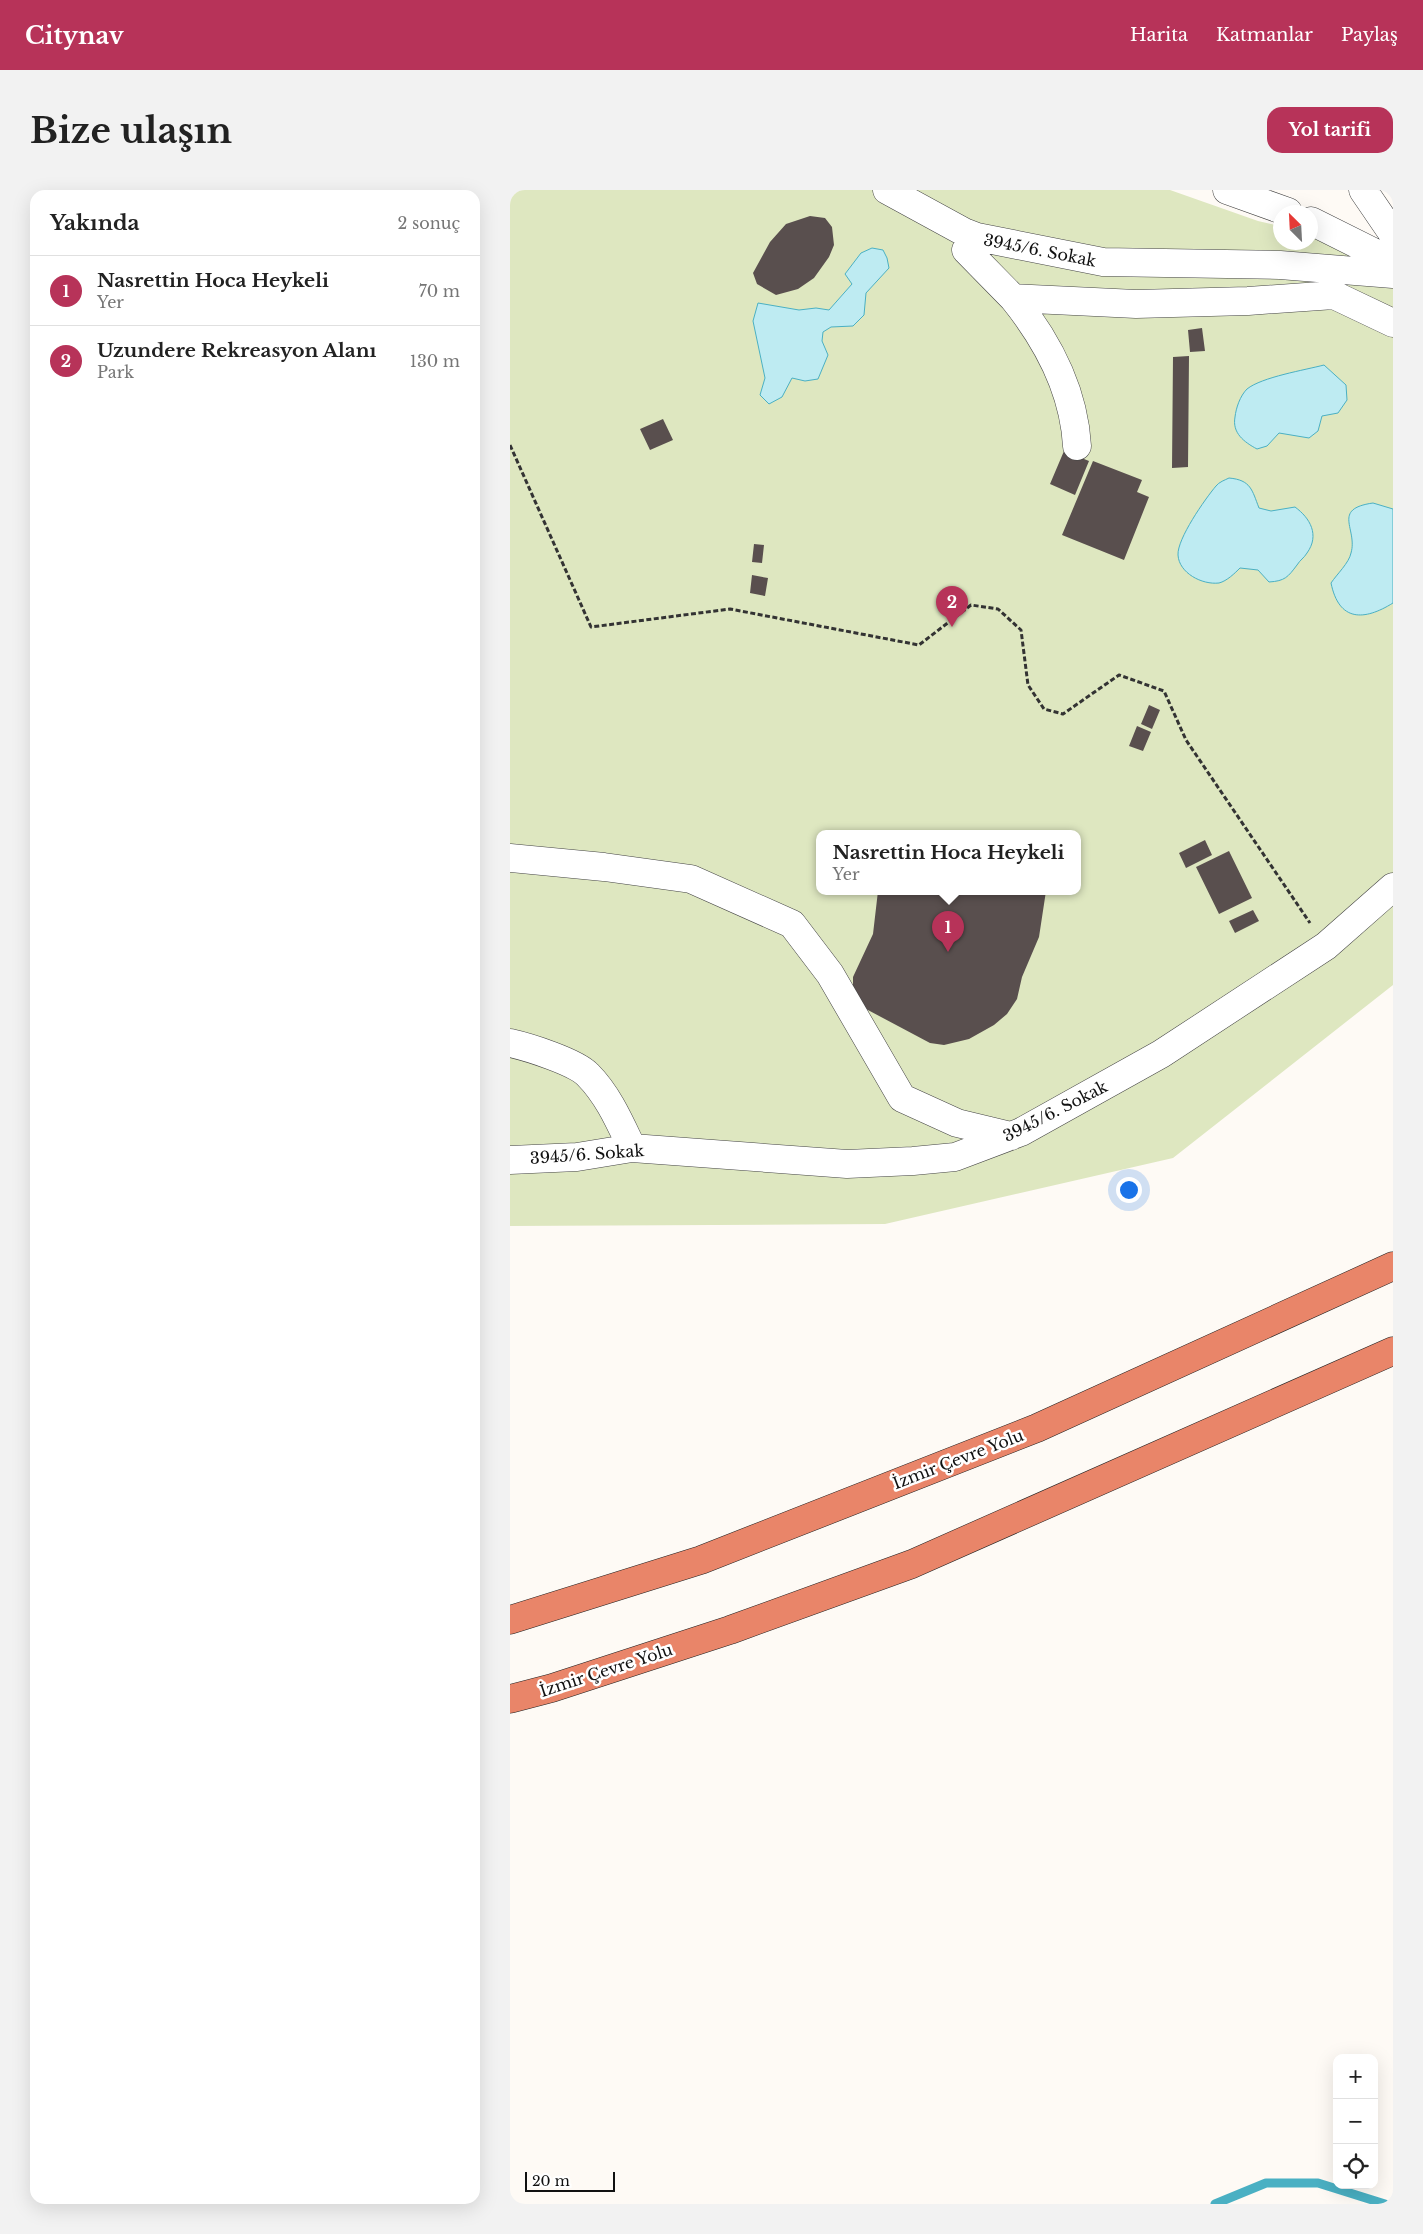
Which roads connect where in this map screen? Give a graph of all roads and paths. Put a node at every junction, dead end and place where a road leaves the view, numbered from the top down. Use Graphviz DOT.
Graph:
graph roads {
  1 [pos="888,190"];
  2 [pos="1227,190"];
  3 [pos="1363,190"];
  4 [pos="1273,207"];
  5 [pos="1318,225"];
  6 [pos="1393,234"];
  7 [pos="977,237"];
  8 [pos="1393,262"];
  9 [pos="1393,274"];
  10 [pos="1013,298"];
  11 [pos="1393,323"];
  12 [pos="510,445"];
  13 [pos="1077,446"];
  14 [pos="510,858"];
  15 [pos="1393,886"];
  16 [pos="1326,946"];
  17 [pos="510,1043"];
  18 [pos="1011,1136"];
  19 [pos="632,1148"];
  20 [pos="510,1160"];
  21 [pos="1393,1266"];
  22 [pos="1393,1351"];
  23 [pos="510,1620"];
  24 [pos="510,1699"];
  1 -- 7 [label="street"];
  2 -- 4 [label="street"];
  3 -- 6 [label="street"];
  5 -- 8 [label="street"];
  7 -- 9 [label="street, 3945/6. Sokak"];
  7 -- 10 [label="street, 3945/6. Sokak"];
  10 -- 11 [label="street"];
  10 -- 13 [label="street"];
  12 -- 16 [label="path"];
  14 -- 18 [label="street"];
  15 -- 16 [label="street, 3945/6. Sokak"];
  16 -- 18 [label="street, 3945/6. Sokak"];
  17 -- 19 [label="street"];
  18 -- 19 [label="street, 3945/6. Sokak"];
  19 -- 20 [label="street, 3945/6. Sokak"];
  21 -- 23 [label="highway, İzmir Çevre Yolu"];
  22 -- 24 [label="highway, İzmir Çevre Yolu"];
}
